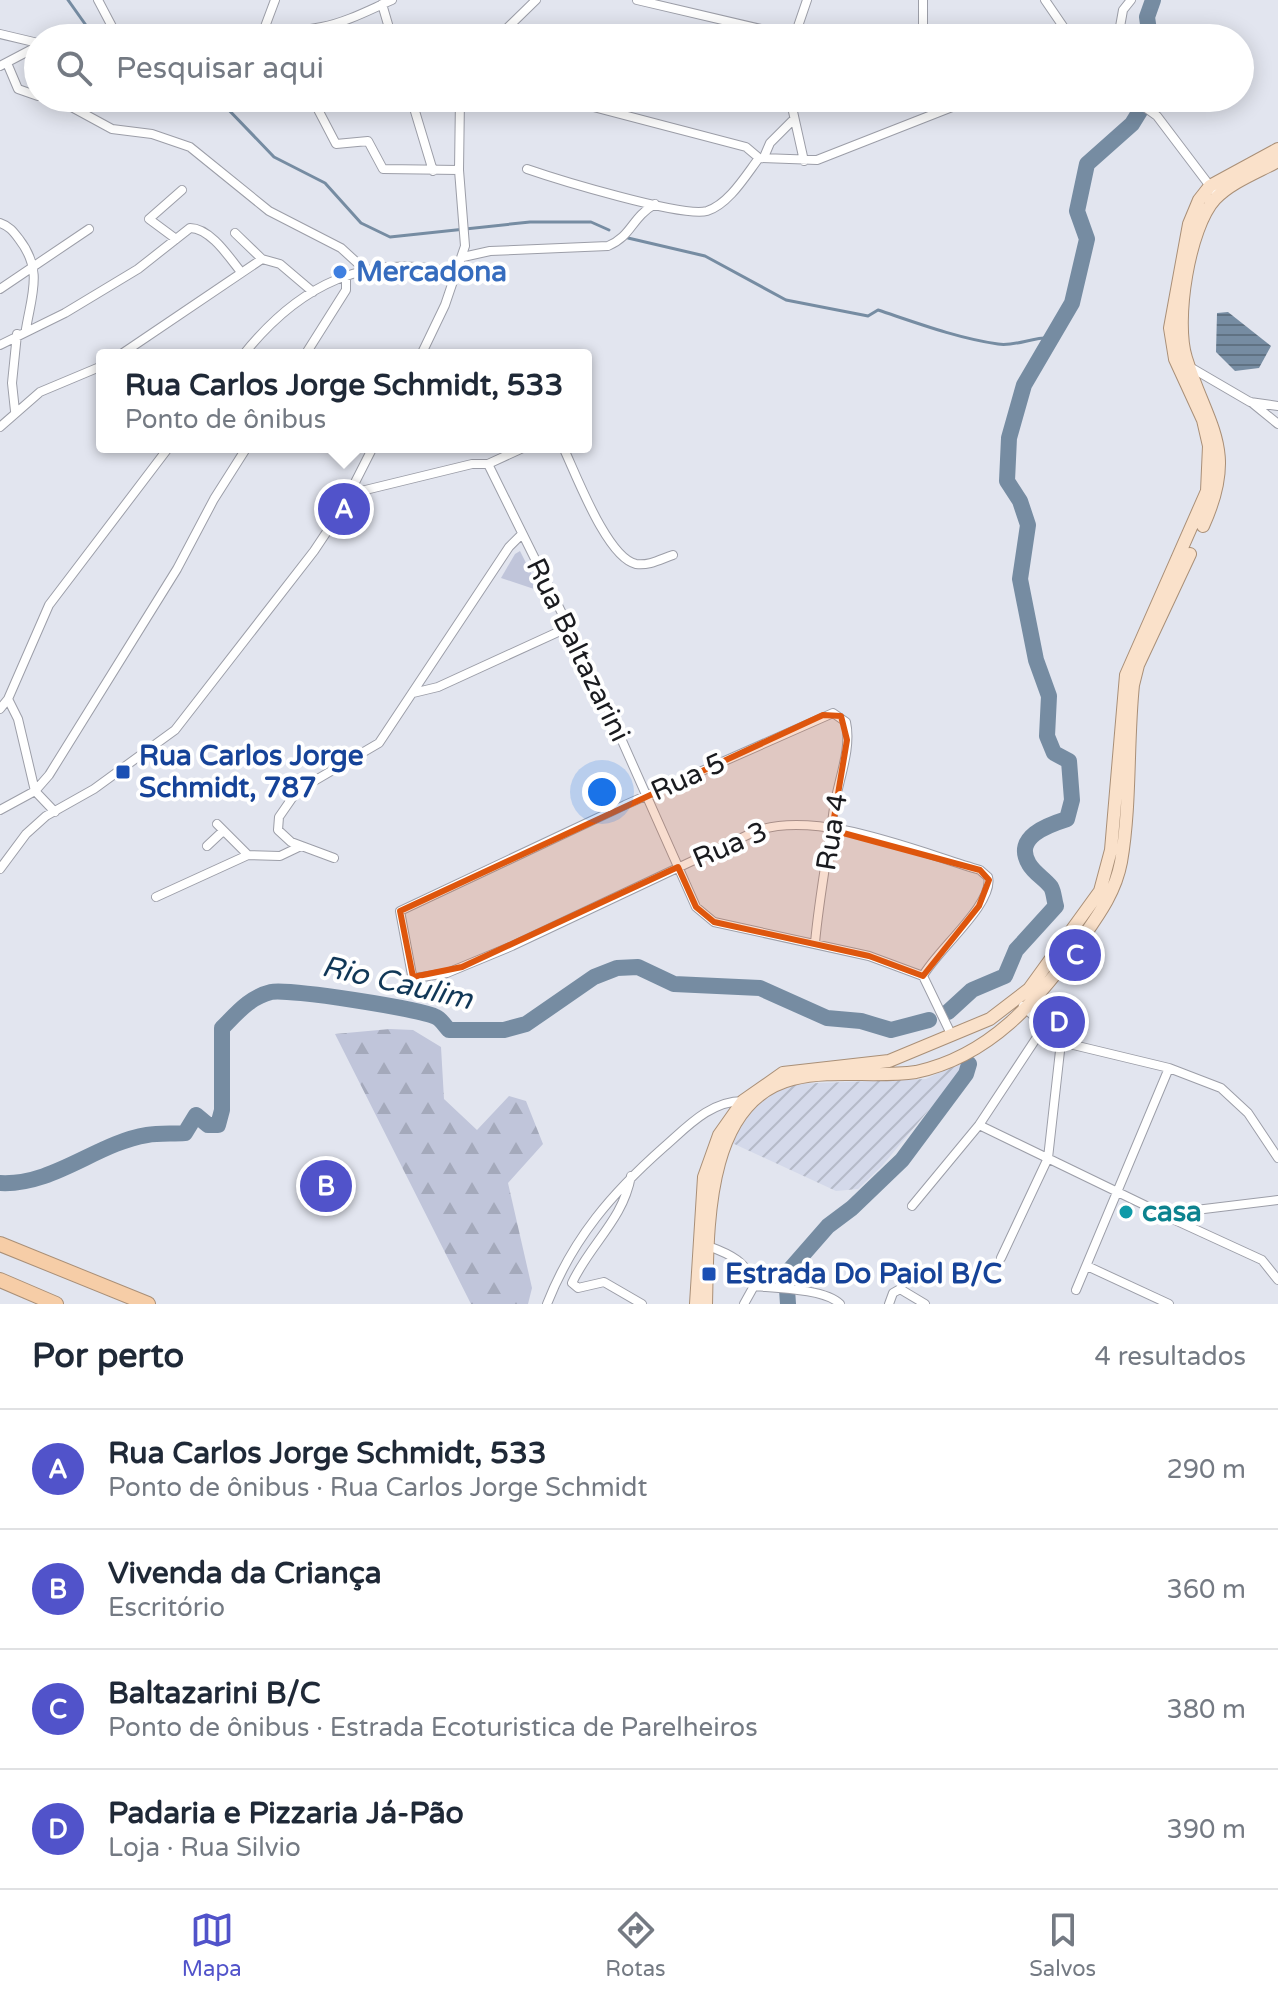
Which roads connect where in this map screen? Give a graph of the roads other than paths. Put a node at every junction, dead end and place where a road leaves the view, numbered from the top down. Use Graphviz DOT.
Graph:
graph roads {
  1 [pos="98,0"];
  2 [pos="275,0"];
  3 [pos="392,0"];
  4 [pos="536,0"];
  5 [pos="637,0"];
  6 [pos="807,0"];
  7 [pos="923,0"];
  8 [pos="1045,0"];
  9 [pos="1131,0"];
  10 [pos="382,4"];
  11 [pos="111,24"];
  12 [pos="266,24"];
  13 [pos="330,24"];
  14 [pos="388,24"];
  15 [pos="511,24"];
  16 [pos="739,24"];
  17 [pos="799,24"];
  18 [pos="923,24"];
  19 [pos="1061,24"];
  20 [pos="1120,24"];
  21 [pos="0,34"];
  22 [pos="24,40"];
  23 [pos="24,53"];
  24 [pos="4,65"];
  25 [pos="24,91"];
  26 [pos="81,112"];
  27 [pos="319,112"];
  28 [pos="415,112"];
  29 [pos="460,112"];
  30 [pos="612,112"];
  31 [pos="791,112"];
  32 [pos="939,112"];
  33 [pos="1152,112"];
  34 [pos="792,121"];
  35 [pos="1278,149"];
  36 [pos="762,158"];
  37 [pos="804,161"];
  38 [pos="1278,161"];
  39 [pos="527,169"];
  40 [pos="459,170"];
  41 [pos="433,171"];
  42 [pos="182,190"];
  43 [pos="1214,191"];
  44 [pos="631,198"];
  45 [pos="655,204"];
  46 [pos="636,216"];
  47 [pos="0,223"];
  48 [pos="89,229"];
  49 [pos="235,233"];
  50 [pos="176,239"];
  51 [pos="463,257"];
  52 [pos="262,259"];
  53 [pos="35,267"];
  54 [pos="364,269"];
  55 [pos="241,272"];
  56 [pos="456,273"];
  57 [pos="346,275"];
  58 [pos="0,289"];
  59 [pos="313,292"];
  60 [pos="26,329"];
  61 [pos="17,334"];
  62 [pos="0,345"];
  63 [pos="129,349"];
  64 [pos="248,349"];
  65 [pos="309,349"];
  66 [pos="424,349"];
  67 [pos="1190,367"];
  68 [pos="96,369"];
  69 [pos="1250,402"];
  70 [pos="1278,406"];
  71 [pos="15,411"];
  72 [pos="1278,424"];
  73 [pos="0,427"];
  74 [pos="164,453"];
  75 [pos="243,453"];
  76 [pos="370,453"];
  77 [pos="512,453"];
  78 [pos="566,453"];
  79 [pos="488,464"];
  80 [pos="349,494"];
  81 [pos="522,534"];
  82 [pos="673,555"];
  83 [pos="569,627"];
  84 [pos="412,693"];
  85 [pos="8,699"];
  86 [pos="0,709"];
  87 [pos="846,722"];
  88 [pos="35,791"];
  89 [pos="645,796"];
  90 [pos="0,810"];
  91 [pos="55,812"];
  92 [pos="832,830"];
  93 [pos="207,846"];
  94 [pos="301,846"];
  95 [pos="248,855"];
  96 [pos="334,858"];
  97 [pos="678,867"];
  98 [pos="0,869"];
  99 [pos="156,897"];
  100 [pos="815,943"];
  101 [pos="923,976"];
  102 [pos="414,978"];
  103 [pos="1020,1010"];
  104 [pos="974,1027"];
  105 [pos="1041,1027"];
  106 [pos="953,1037"];
  107 [pos="1061,1042"];
  108 [pos="979,1045"];
  109 [pos="917,1052"];
  110 [pos="1169,1068"];
  111 [pos="925,1070"];
  112 [pos="743,1101"];
  113 [pos="979,1125"];
  114 [pos="1048,1158"];
  115 [pos="1278,1158"];
  116 [pos="631,1175"];
  117 [pos="1120,1193"];
  118 [pos="1278,1200"];
  119 [pos="912,1206"];
  120 [pos="1163,1214"];
  121 [pos="0,1244"];
  122 [pos="708,1246"];
  123 [pos="1001,1258"];
  124 [pos="1087,1266"];
  125 [pos="0,1280"];
  126 [pos="1278,1280"];
  127 [pos="754,1286"];
  128 [pos="1076,1290"];
  129 [pos="56,1304"];
  130 [pos="148,1304"];
  131 [pos="547,1304"];
  132 [pos="642,1304"];
  133 [pos="696,1304"];
  134 [pos="706,1304"];
  135 [pos="744,1304"];
  136 [pos="840,1304"];
  137 [pos="889,1304"];
  138 [pos="925,1304"];
  139 [pos="1169,1304"];
  1 -- 11 [label="street"];
  2 -- 12 [label="street"];
  3 -- 10 [label="street"];
  4 -- 15 [label="street"];
  5 -- 16 [label="street"];
  6 -- 17 [label="street"];
  7 -- 18 [label="street"];
  8 -- 19 [label="street"];
  9 -- 20 [label="street"];
  10 -- 13 [label="street"];
  10 -- 14 [label="street"];
  21 -- 22 [label="street"];
  23 -- 24 [label="street"];
  24 -- 25 [label="street"];
  26 -- 54 [label="street"];
  27 -- 41 [label="street"];
  28 -- 41 [label="street"];
  29 -- 40 [label="street"];
  30 -- 36 [label="street"];
  31 -- 34 [label="street"];
  32 -- 37 [label="street"];
  33 -- 43 [label="street"];
  34 -- 36 [label="street"];
  34 -- 37 [label="street"];
  35 -- 43 [label="main road"];
  36 -- 37 [label="street"];
  36 -- 45 [label="street"];
  38 -- 43 [label="main road"];
  39 -- 44 [label="street"];
  40 -- 41 [label="street"];
  40 -- 51 [label="street"];
  42 -- 50 [label="street"];
  43 -- 67 [label="main road"];
  43 -- 103 [label="main road"];
  44 -- 45 [label="street"];
  44 -- 46 [label="street"];
  45 -- 46 [label="street"];
  46 -- 51 [label="street"];
  47 -- 53 [label="street"];
  48 -- 53 [label="street"];
  49 -- 52 [label="street"];
  50 -- 55 [label="street"];
  50 -- 60 [label="street"];
  51 -- 56 [label="street"];
  52 -- 55 [label="street"];
  52 -- 59 [label="street"];
  53 -- 58 [label="street"];
  53 -- 60 [label="street"];
  54 -- 56 [label="street"];
  54 -- 57 [label="street"];
  55 -- 63 [label="street"];
  56 -- 66 [label="street"];
  57 -- 59 [label="street"];
  57 -- 65 [label="street"];
  59 -- 64 [label="street"];
  60 -- 61 [label="street"];
  61 -- 62 [label="street"];
  61 -- 71 [label="street"];
  67 -- 69 [label="street"];
  67 -- 103 [label="main road"];
  68 -- 71 [label="street"];
  69 -- 70 [label="street"];
  69 -- 72 [label="street"];
  71 -- 73 [label="street"];
  74 -- 85 [label="street"];
  75 -- 88 [label="street"];
  76 -- 80 [label="street"];
  77 -- 79 [label="street"];
  78 -- 82 [label="street"];
  79 -- 80 [label="street"];
  79 -- 81 [label="street, Rua Baltazarini"];
  80 -- 91 [label="street"];
  81 -- 83 [label="street, Rua Baltazarini"];
  81 -- 84 [label="street"];
  83 -- 84 [label="street"];
  83 -- 89 [label="street, Rua Baltazarini"];
  84 -- 94 [label="street"];
  85 -- 86 [label="street"];
  85 -- 88 [label="street"];
  87 -- 89 [label="street, Rua 5"];
  87 -- 92 [label="street, Rua 4"];
  88 -- 90 [label="street"];
  88 -- 91 [label="street"];
  89 -- 97 [label="street, Rua Baltazarini"];
  89 -- 102 [label="street, Rua 5"];
  91 -- 98 [label="street"];
  92 -- 97 [label="street, Rua 3"];
  92 -- 100 [label="street, Rua 4"];
  92 -- 101 [label="street, Rua 3"];
  93 -- 95 [label="street"];
  94 -- 95 [label="street"];
  94 -- 96 [label="street"];
  95 -- 99 [label="street"];
  97 -- 100 [label="street, Rua Baltazarini"];
  97 -- 102 [label="street, Rua 3"];
  100 -- 101 [label="street, Rua Baltazarini"];
  101 -- 106 [label="street"];
  103 -- 104 [label="main road"];
  103 -- 105 [label="street"];
  103 -- 108 [label="main road"];
  104 -- 106 [label="main road"];
  104 -- 108 [label="main road"];
  105 -- 107 [label="street"];
  105 -- 113 [label="street"];
  106 -- 109 [label="main road"];
  107 -- 110 [label="street"];
  107 -- 114 [label="street"];
  108 -- 111 [label="main road"];
  109 -- 111 [label="main road"];
  109 -- 112 [label="main road"];
  110 -- 115 [label="street"];
  110 -- 117 [label="street"];
  111 -- 122 [label="main road"];
  112 -- 116 [label="street"];
  112 -- 133 [label="main road"];
  113 -- 114 [label="street"];
  113 -- 119 [label="street"];
  114 -- 117 [label="street"];
  114 -- 123 [label="street"];
  116 -- 131 [label="street"];
  116 -- 132 [label="street"];
  117 -- 120 [label="street"];
  117 -- 124 [label="street"];
  118 -- 120 [label="street"];
  120 -- 126 [label="street"];
  121 -- 130 [label="highway"];
  122 -- 127 [label="street"];
  122 -- 134 [label="main road"];
  124 -- 128 [label="street"];
  124 -- 139 [label="street"];
  125 -- 129 [label="highway"];
  127 -- 135 [label="street"];
  127 -- 136 [label="street"];
  137 -- 138 [label="street"];
}
